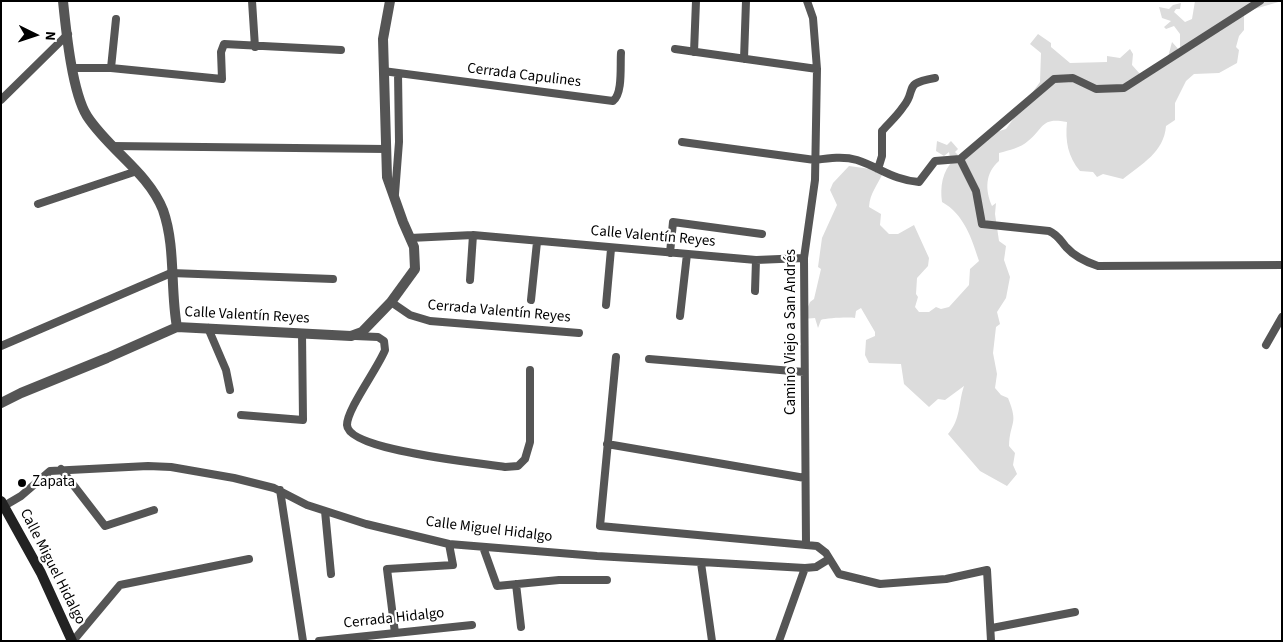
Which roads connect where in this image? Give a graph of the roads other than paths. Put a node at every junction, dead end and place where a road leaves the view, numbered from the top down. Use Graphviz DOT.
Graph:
graph roads {
  1 [pos="63,1"];
  2 [pos="252,1"];
  3 [pos="390,1"];
  4 [pos="696,1"];
  5 [pos="746,1"];
  6 [pos="807,1"];
  7 [pos="1260,1"];
  8 [pos="116,19"];
  9 [pos="68,34"];
  10 [pos="255,47"];
  11 [pos="675,49"];
  12 [pos="341,50"];
  13 [pos="694,52"];
  14 [pos="621,53"];
  15 [pos="744,59"];
  16 [pos="73,68"];
  17 [pos="111,68"];
  18 [pos="817,70"];
  19 [pos="383,71"];
  20 [pos="398,73"];
  21 [pos="935,78"];
  22 [pos="1,100"];
  23 [pos="682,142"];
  24 [pos="112,146"];
  25 [pos="386,149"];
  26 [pos="960,159"];
  27 [pos="815,160"];
  28 [pos="878,169"];
  29 [pos="137,171"];
  30 [pos="394,201"];
  31 [pos="38,204"];
  32 [pos="473,234"];
  33 [pos="762,234"];
  34 [pos="410,238"];
  35 [pos="537,242"];
  36 [pos="611,248"];
  37 [pos="670,253"];
  38 [pos="687,254"];
  39 [pos="804,258"];
  40 [pos="756,260"];
  41 [pos="1282,265"];
  42 [pos="171,273"];
  43 [pos="333,279"];
  44 [pos="470,280"];
  45 [pos="755,291"];
  46 [pos="532,300"];
  47 [pos="391,302"];
  48 [pos="606,305"];
  49 [pos="680,316"];
  50 [pos="1282,317"];
  51 [pos="177,327"];
  52 [pos="208,328"];
  53 [pos="302,333"];
  54 [pos="579,333"];
  55 [pos="350,336"];
  56 [pos="1266,345"];
  57 [pos="1,346"];
  58 [pos="616,357"];
  59 [pos="649,359"];
  60 [pos="530,370"];
  61 [pos="804,372"];
  62 [pos="230,390"];
  63 [pos="1,403"];
  64 [pos="241,415"];
  65 [pos="607,444"];
  66 [pos="61,469"];
  67 [pos="805,478"];
  68 [pos="280,490"];
  69 [pos="3,504"];
  70 [pos="154,510"];
  71 [pos="325,511"];
  72 [pos="449,544"];
  73 [pos="806,544"];
  74 [pos="483,547"];
  75 [pos="249,559"];
  76 [pos="829,559"];
  77 [pos="701,562"];
  78 [pos="805,568"];
  79 [pos="331,574"];
  80 [pos="607,580"];
  81 [pos="516,584"];
  82 [pos="1075,612"];
  83 [pos="472,625"];
  84 [pos="521,627"];
  85 [pos="992,628"];
  86 [pos="395,633"];
  87 [pos="72,641"];
  88 [pos="303,641"];
  89 [pos="319,641"];
  90 [pos="712,641"];
  91 [pos="779,641"];
  92 [pos="991,641"];
  1 -- 9 [label="street"];
  2 -- 10 [label="street"];
  3 -- 19 [label="street"];
  4 -- 13 [label="street"];
  5 -- 15 [label="street"];
  6 -- 18 [label="street, Camino Viejo a San Andrés"];
  7 -- 26 [label="street"];
  8 -- 17 [label="street"];
  9 -- 16 [label="street"];
  9 -- 22 [label="street"];
  10 -- 12 [label="street"];
  10 -- 17 [label="street"];
  11 -- 13 [label="street"];
  13 -- 15 [label="street"];
  14 -- 20 [label="street, Cerrada Capulines"];
  15 -- 18 [label="street"];
  16 -- 17 [label="street"];
  16 -- 24 [label="street"];
  18 -- 27 [label="street, Camino Viejo a San Andrés"];
  19 -- 20 [label="street, Cerrada Capulines"];
  19 -- 25 [label="street"];
  20 -- 30 [label="street"];
  21 -- 28 [label="street"];
  23 -- 27 [label="street"];
  24 -- 25 [label="street"];
  24 -- 29 [label="street"];
  25 -- 30 [label="street"];
  26 -- 28 [label="street"];
  26 -- 41 [label="street"];
  27 -- 28 [label="street"];
  27 -- 39 [label="street, Camino Viejo a San Andrés"];
  29 -- 31 [label="street"];
  29 -- 42 [label="street"];
  30 -- 34 [label="street"];
  32 -- 34 [label="street, Calle Valentín Reyes"];
  32 -- 35 [label="street, Calle Valentín Reyes"];
  32 -- 44 [label="street"];
  33 -- 37 [label="street"];
  34 -- 47 [label="street"];
  35 -- 36 [label="street, Calle Valentín Reyes"];
  35 -- 46 [label="street"];
  36 -- 37 [label="street, Calle Valentín Reyes"];
  36 -- 48 [label="street"];
  37 -- 38 [label="street, Calle Valentín Reyes"];
  38 -- 40 [label="street, Calle Valentín Reyes"];
  38 -- 49 [label="street"];
  39 -- 40 [label="street, Calle Valentín Reyes"];
  39 -- 61 [label="street, Camino Viejo a San Andrés"];
  40 -- 45 [label="street"];
  42 -- 43 [label="street"];
  42 -- 51 [label="street"];
  42 -- 57 [label="street"];
  47 -- 54 [label="street, Cerrada Valentín Reyes"];
  47 -- 55 [label="street"];
  50 -- 56 [label="street"];
  51 -- 52 [label="street, Calle Valentín Reyes"];
  51 -- 63 [label="street, Calle Valentín Reyes"];
  52 -- 53 [label="street, Calle Valentín Reyes"];
  52 -- 62 [label="street"];
  53 -- 55 [label="street, Calle Valentín Reyes"];
  53 -- 64 [label="street"];
  55 -- 60 [label="street"];
  58 -- 65 [label="street"];
  59 -- 61 [label="street"];
  61 -- 67 [label="street, Camino Viejo a San Andrés"];
  65 -- 67 [label="street"];
  65 -- 73 [label="street"];
  66 -- 68 [label="street, Calle Miguel Hidalgo"];
  66 -- 69 [label="street, Calle Miguel Hidalgo"];
  66 -- 70 [label="street"];
  67 -- 73 [label="street, Camino Viejo a San Andrés"];
  68 -- 71 [label="street, Calle Miguel Hidalgo"];
  68 -- 88 [label="street"];
  69 -- 87 [label="main road, Calle Miguel Hidalgo"];
  71 -- 72 [label="street, Calle Miguel Hidalgo"];
  71 -- 79 [label="street"];
  72 -- 74 [label="street, Calle Miguel Hidalgo"];
  72 -- 86 [label="street"];
  73 -- 76 [label="street"];
  74 -- 77 [label="street, Calle Miguel Hidalgo"];
  74 -- 81 [label="street"];
  75 -- 87 [label="street"];
  76 -- 78 [label="street"];
  76 -- 85 [label="street"];
  77 -- 78 [label="street, Calle Miguel Hidalgo"];
  77 -- 90 [label="street"];
  78 -- 91 [label="street"];
  80 -- 81 [label="street"];
  81 -- 84 [label="street"];
  82 -- 85 [label="street"];
  83 -- 86 [label="street, Cerrada Hidalgo"];
  85 -- 92 [label="street"];
  86 -- 89 [label="street, Cerrada Hidalgo"];
}
